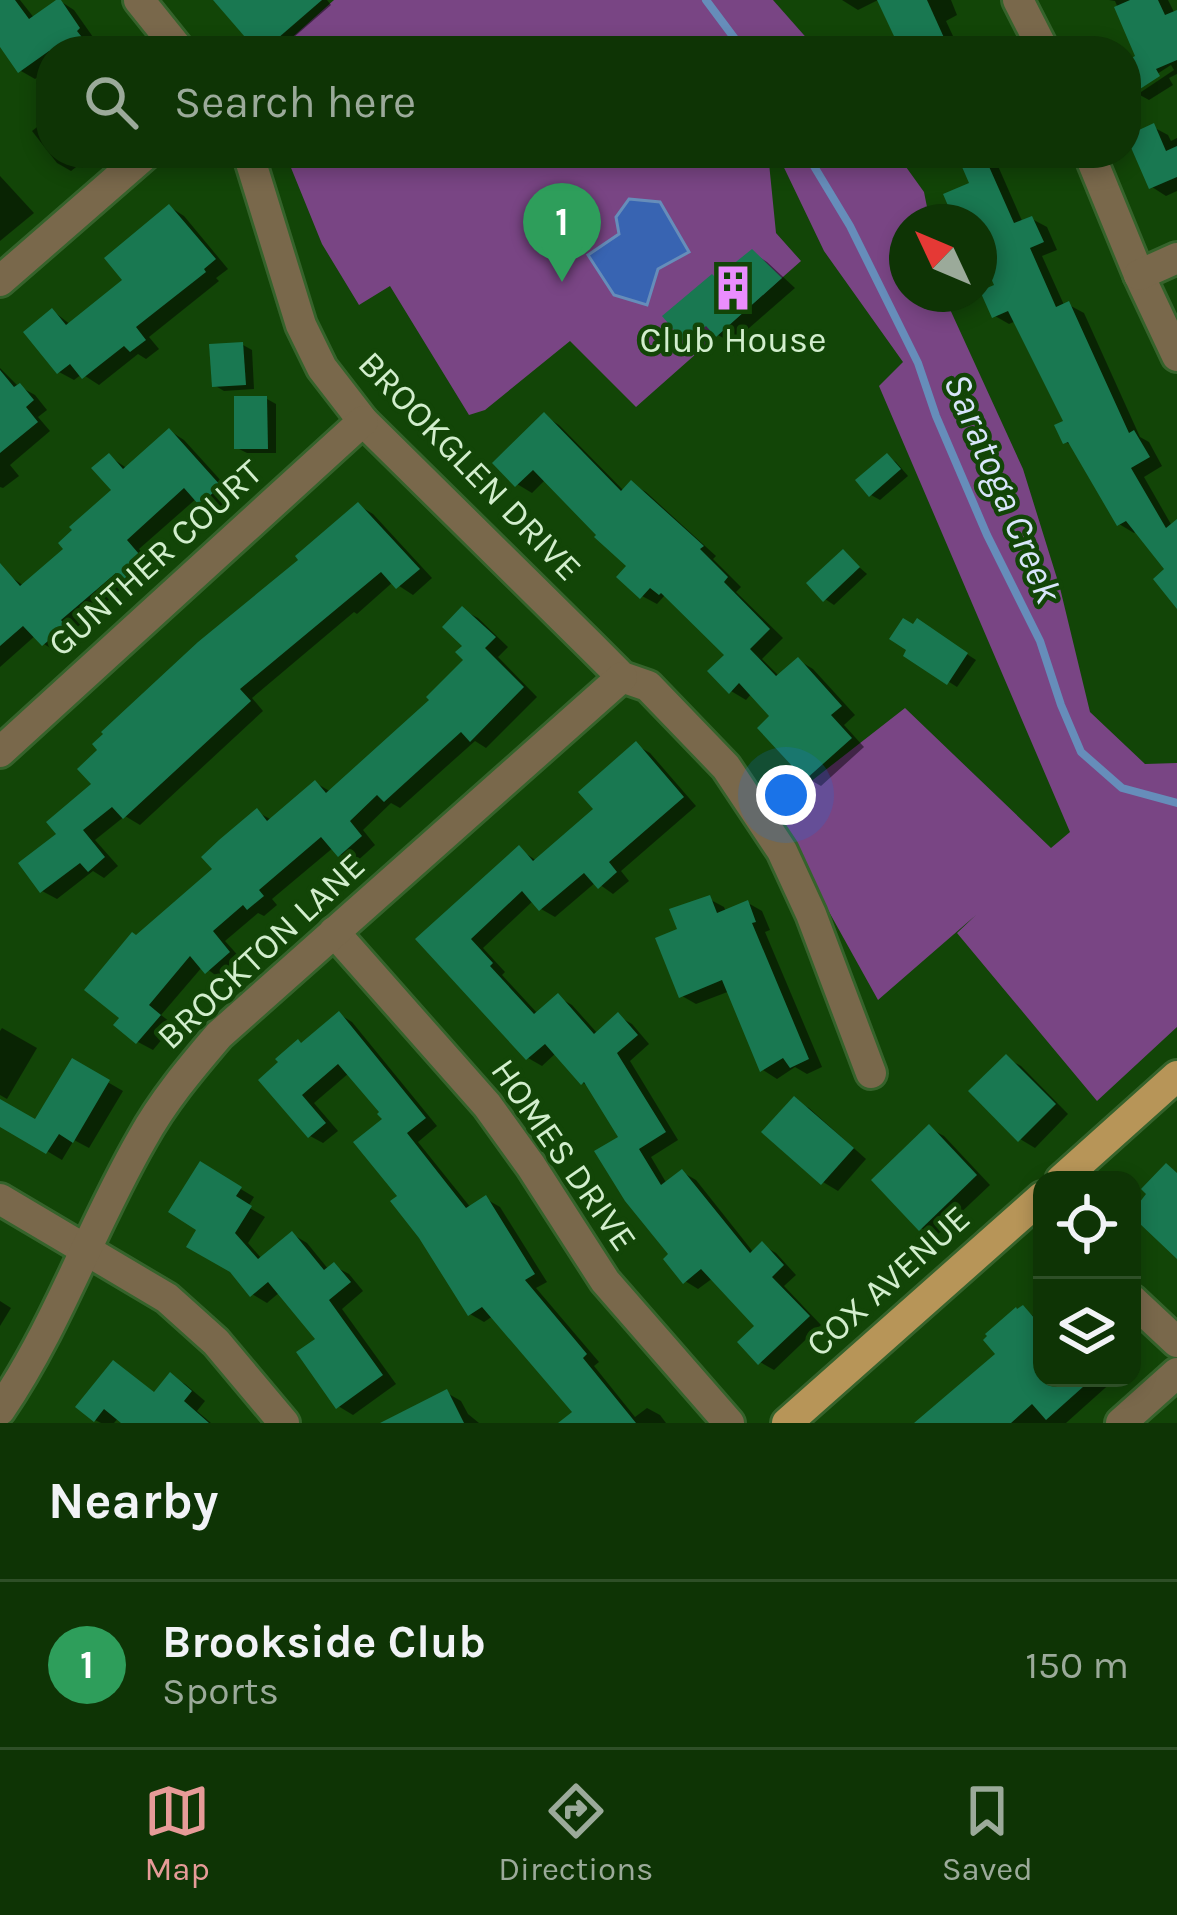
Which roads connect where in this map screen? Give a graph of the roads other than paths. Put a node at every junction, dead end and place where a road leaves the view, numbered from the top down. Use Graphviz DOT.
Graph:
graph roads {
  1 [pos="139,0"];
  2 [pos="1018,0"];
  3 [pos="168,36"];
  4 [pos="1036,36"];
  5 [pos="130,168"];
  6 [pos="253,168"];
  7 [pos="1095,168"];
  8 [pos="1177,258"];
  9 [pos="1138,275"];
  10 [pos="0,281"];
  11 [pos="1177,356"];
  12 [pos="363,421"];
  13 [pos="622,677"];
  14 [pos="0,752"];
  15 [pos="334,932"];
  16 [pos="872,1072"];
  17 [pos="1177,1076"];
  18 [pos="1071,1171"];
  19 [pos="0,1199"];
  20 [pos="1033,1211"];
  21 [pos="86,1249"];
  22 [pos="1141,1308"];
  23 [pos="1177,1342"];
  24 [pos="1177,1373"];
  25 [pos="0,1410"];
  26 [pos="284,1423"];
  27 [pos="729,1423"];
  28 [pos="787,1423"];
  29 [pos="1121,1423"];
  1 -- 3 [label="street"];
  2 -- 4 [label="street"];
  5 -- 10 [label="street"];
  6 -- 12 [label="street, BROOKGLEN DRIVE"];
  7 -- 9 [label="street"];
  8 -- 9 [label="street"];
  9 -- 11 [label="street"];
  12 -- 13 [label="street, BROOKGLEN DRIVE"];
  12 -- 14 [label="street, GUNTHER COURT"];
  13 -- 15 [label="street, BROCKTON LANE"];
  13 -- 16 [label="street, BROOKGLEN DRIVE"];
  15 -- 21 [label="street, BROCKTON LANE"];
  15 -- 27 [label="street, HOMES DRIVE"];
  17 -- 18 [label="main road"];
  19 -- 21 [label="street"];
  20 -- 28 [label="main road, COX AVENUE"];
  21 -- 25 [label="street, BROCKTON LANE"];
  21 -- 26 [label="street"];
  22 -- 23 [label="street"];
  24 -- 29 [label="street"];
}
